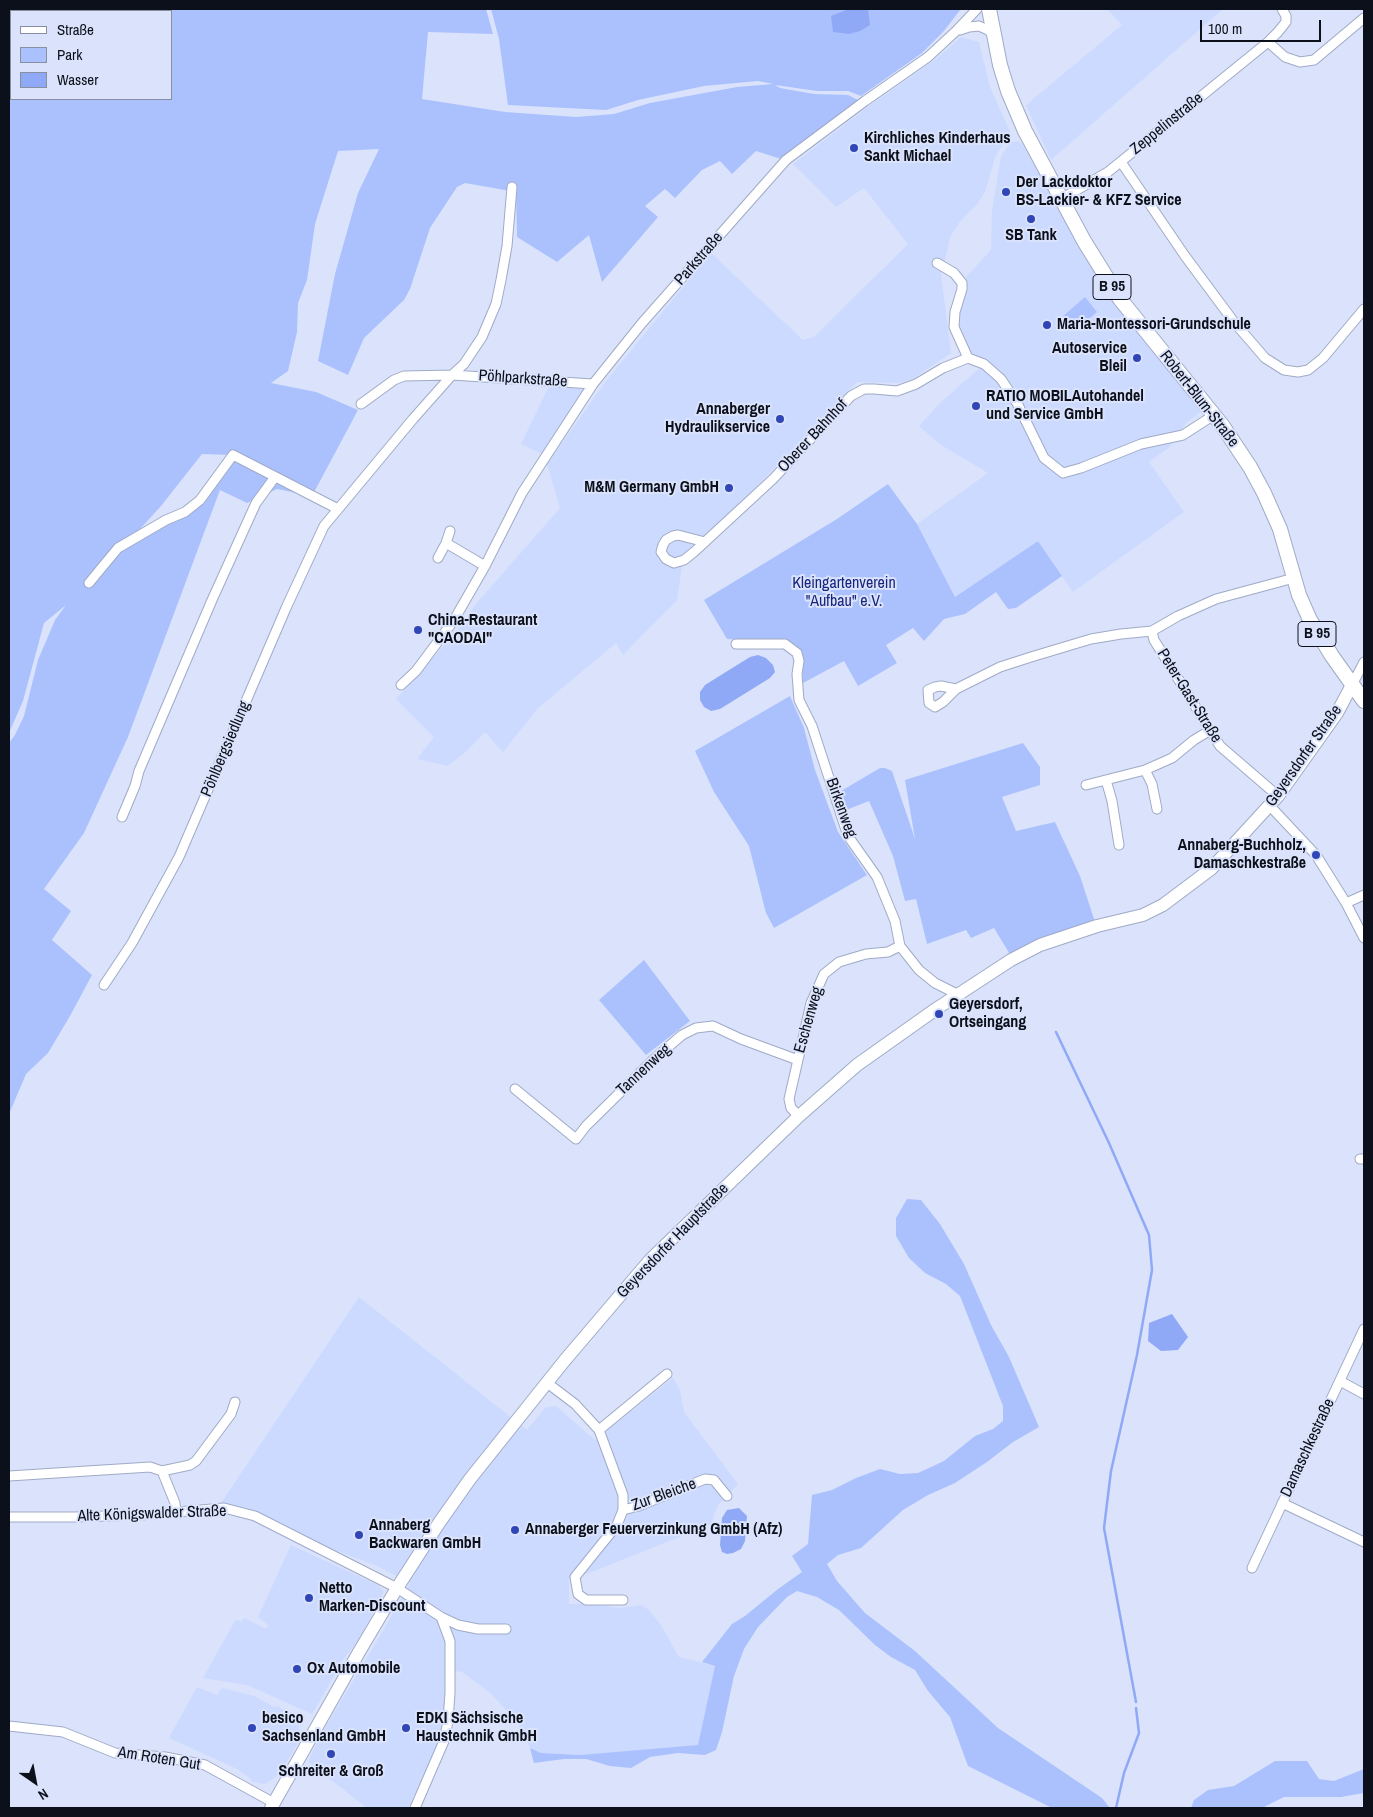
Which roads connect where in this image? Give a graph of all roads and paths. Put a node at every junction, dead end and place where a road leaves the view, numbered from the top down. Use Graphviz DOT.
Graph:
graph roads {
  1 [pos="977,9"];
  2 [pos="989,9"];
  3 [pos="1282,9"];
  4 [pos="1364,18"];
  5 [pos="955,32"];
  6 [pos="995,36"];
  7 [pos="1268,42"];
  8 [pos="1121,162"];
  9 [pos="512,187"];
  10 [pos="1061,199"];
  11 [pos="936,263"];
  12 [pos="1364,309"];
  13 [pos="968,358"];
  14 [pos="452,375"];
  15 [pos="593,384"];
  16 [pos="361,404"];
  17 [pos="1214,415"];
  18 [pos="275,477"];
  19 [pos="338,509"];
  20 [pos="450,531"];
  21 [pos="705,542"];
  22 [pos="446,543"];
  23 [pos="438,558"];
  24 [pos="485,566"];
  25 [pos="1294,578"];
  26 [pos="89,583"];
  27 [pos="1152,631"];
  28 [pos="736,644"];
  29 [pos="1364,662"];
  30 [pos="401,685"];
  31 [pos="1352,685"];
  32 [pos="956,689"];
  33 [pos="1364,702"];
  34 [pos="1209,730"];
  35 [pos="1145,770"];
  36 [pos="1106,780"];
  37 [pos="1086,786"];
  38 [pos="1274,801"];
  39 [pos="1157,809"];
  40 [pos="122,817"];
  41 [pos="1235,844"];
  42 [pos="1119,845"];
  43 [pos="1364,895"];
  44 [pos="1346,903"];
  45 [pos="1364,938"];
  46 [pos="900,946"];
  47 [pos="104,985"];
  48 [pos="957,994"];
  49 [pos="798,1060"];
  50 [pos="515,1089"];
  51 [pos="799,1116"];
  52 [pos="1364,1329"];
  53 [pos="667,1374"];
  54 [pos="1340,1381"];
  55 [pos="546,1382"];
  56 [pos="1364,1394"];
  57 [pos="235,1402"];
  58 [pos="599,1430"];
  59 [pos="162,1471"];
  60 [pos="9,1476"];
  61 [pos="727,1496"];
  62 [pos="1282,1503"];
  63 [pos="623,1510"];
  64 [pos="176,1512"];
  65 [pos="9,1517"];
  66 [pos="1364,1542"];
  67 [pos="1252,1568"];
  68 [pos="397,1588"];
  69 [pos="623,1600"];
  70 [pos="441,1618"];
  71 [pos="506,1629"];
  72 [pos="9,1726"];
  73 [pos="272,1806"];
  74 [pos="416,1808"];
  1 -- 5 [label="street, Parkstraße"];
  2 -- 6 [label="main road, Robert-Blum-Straße / B 95"];
  3 -- 7 [label="street, Zeppelinstraße"];
  4 -- 7 [label="street"];
  5 -- 6 [label="street"];
  5 -- 15 [label="street, Parkstraße"];
  6 -- 10 [label="main road, Robert-Blum-Straße / B 95"];
  7 -- 8 [label="street, Zeppelinstraße"];
  8 -- 10 [label="street, Zeppelinstraße"];
  8 -- 12 [label="street"];
  9 -- 14 [label="street, Pöhlbergsiedlung"];
  10 -- 17 [label="main road, Robert-Blum-Straße / B 95"];
  11 -- 13 [label="street"];
  13 -- 17 [label="street"];
  13 -- 21 [label="street, Oberer Bahnhof"];
  14 -- 15 [label="street, Pöhlparkstraße"];
  14 -- 16 [label="street, Pöhlparkstraße"];
  14 -- 19 [label="street, Pöhlbergsiedlung"];
  15 -- 24 [label="street, Parkstraße"];
  17 -- 25 [label="main road, Robert-Blum-Straße / B 95"];
  18 -- 19 [label="street"];
  18 -- 26 [label="street"];
  18 -- 40 [label="street"];
  19 -- 47 [label="street, Pöhlbergsiedlung"];
  20 -- 22 [label="street"];
  22 -- 23 [label="street"];
  22 -- 24 [label="street"];
  24 -- 30 [label="street, Parkstraße"];
  25 -- 27 [label="street"];
  25 -- 31 [label="main road, Robert-Blum-Straße / B 95"];
  27 -- 32 [label="street"];
  27 -- 34 [label="street, Peter-Gast-Straße"];
  28 -- 46 [label="street, Birkenweg"];
  29 -- 31 [label="street, Geyersdorfer Straße"];
  31 -- 33 [label="main road, B 95"];
  31 -- 38 [label="main road, Geyersdorfer Straße"];
  34 -- 35 [label="street"];
  34 -- 38 [label="street, Peter-Gast-Straße"];
  35 -- 36 [label="street"];
  35 -- 39 [label="street"];
  36 -- 37 [label="street"];
  36 -- 42 [label="street"];
  38 -- 41 [label="main road, Geyersdorfer Straße"];
  38 -- 44 [label="street"];
  41 -- 48 [label="main road, Geyersdorfer Hauptstraße"];
  43 -- 44 [label="street"];
  44 -- 45 [label="street"];
  46 -- 48 [label="street, Birkenweg"];
  46 -- 49 [label="street, Eschenweg"];
  48 -- 51 [label="main road, Geyersdorfer Hauptstraße"];
  49 -- 50 [label="street, Tannenweg"];
  49 -- 51 [label="street, Eschenweg"];
  51 -- 55 [label="main road, Geyersdorfer Hauptstraße"];
  52 -- 54 [label="street, Damaschkestraße"];
  53 -- 58 [label="street"];
  54 -- 56 [label="street"];
  54 -- 62 [label="street, Damaschkestraße"];
  55 -- 58 [label="street, Zur Bleiche"];
  55 -- 68 [label="main road, Geyersdorfer Hauptstraße"];
  57 -- 59 [label="street"];
  58 -- 63 [label="street, Zur Bleiche"];
  59 -- 60 [label="street"];
  59 -- 64 [label="street"];
  61 -- 63 [label="street, Zur Bleiche"];
  62 -- 66 [label="street"];
  62 -- 67 [label="street, Damaschkestraße"];
  63 -- 69 [label="street, Zur Bleiche"];
  64 -- 65 [label="street, Alte Königswalder Straße"];
  64 -- 68 [label="street, Alte Königswalder Straße"];
  68 -- 70 [label="street, Alte Königswalder Straße"];
  68 -- 73 [label="main road, Geyersdorfer Hauptstraße"];
  70 -- 71 [label="street, Alte Königswalder Straße"];
  70 -- 74 [label="street"];
  72 -- 73 [label="street, Am Roten Gut"];
}
